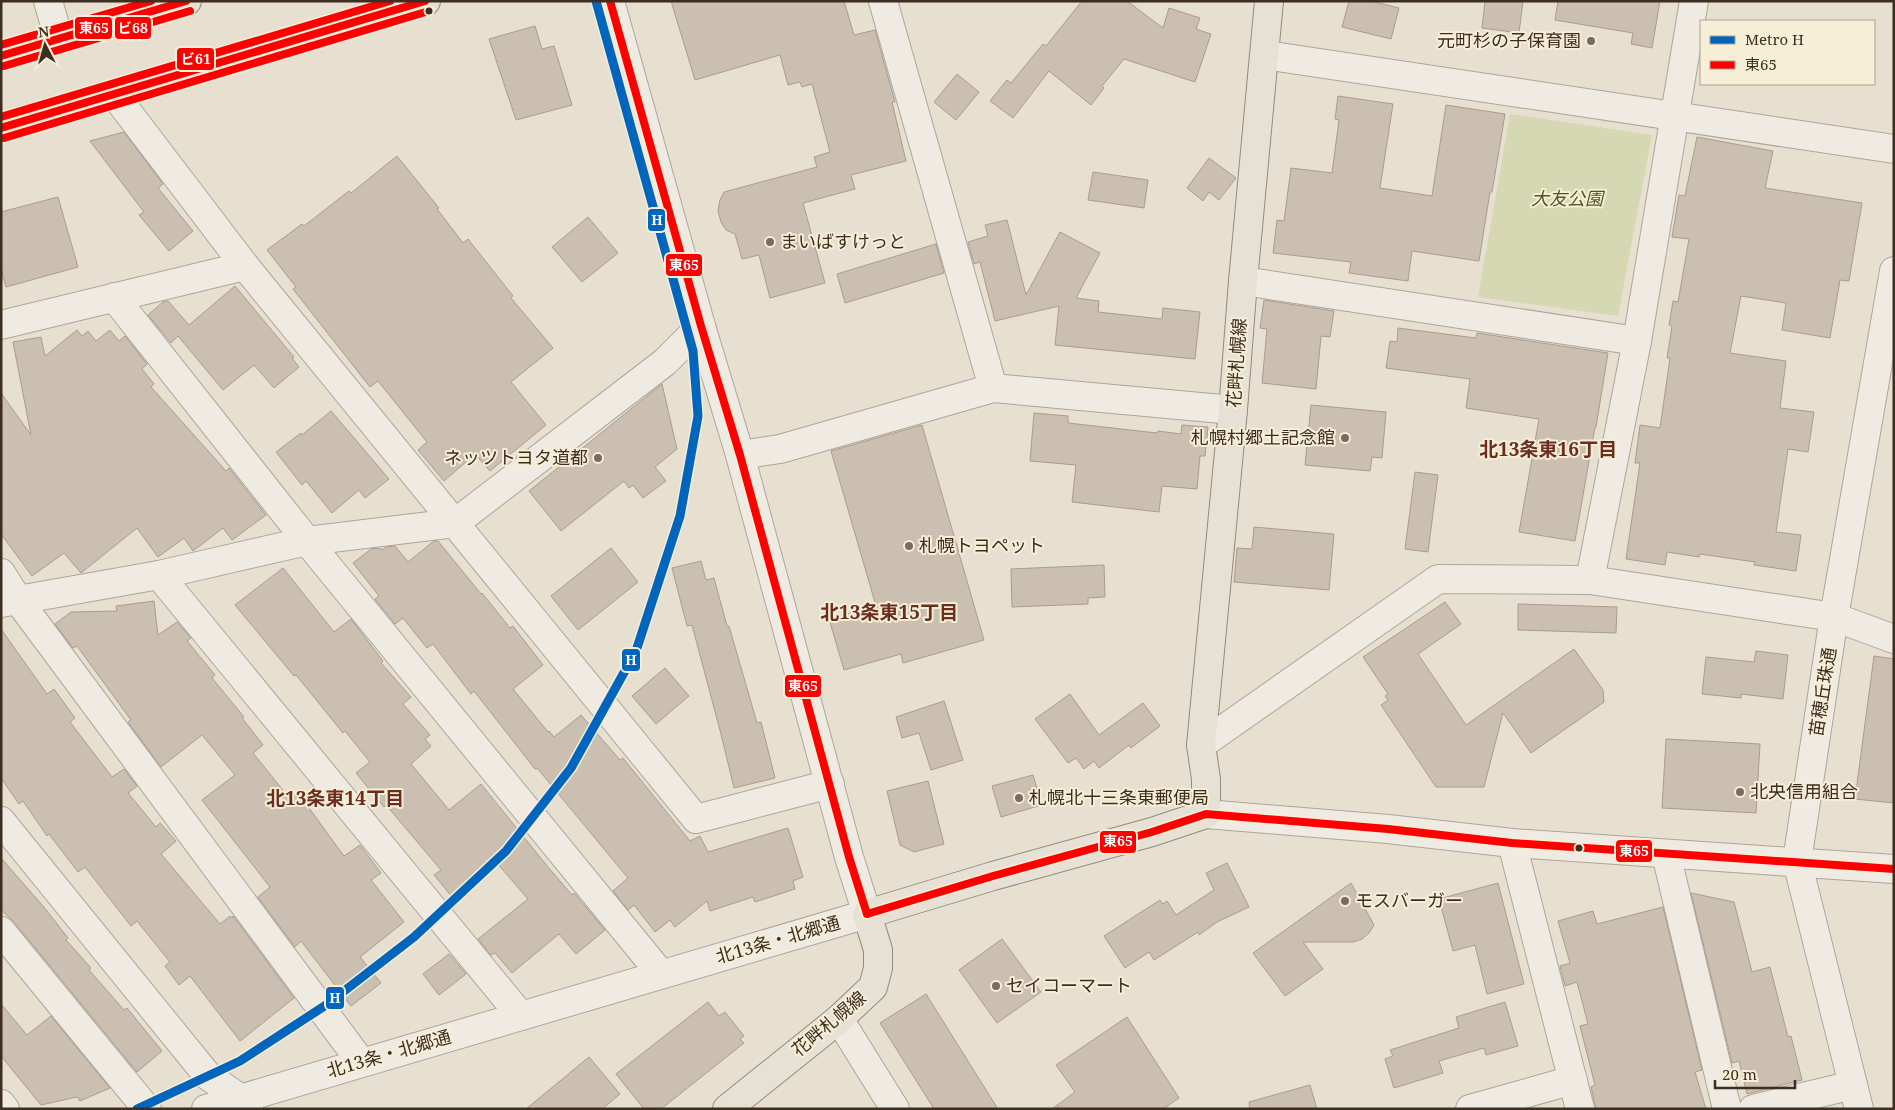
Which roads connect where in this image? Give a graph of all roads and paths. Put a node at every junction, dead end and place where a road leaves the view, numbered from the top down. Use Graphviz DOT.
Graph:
graph roads {
  1 [pos="48,1"];
  2 [pos="187,1"];
  3 [pos="426,1"];
  4 [pos="610,1"];
  5 [pos="883,1"];
  6 [pos="1270,1"];
  7 [pos="1694,1"];
  8 [pos="59,39"];
  9 [pos="1265,55"];
  10 [pos="1,56"];
  11 [pos="114,94"];
  12 [pos="1675,116"];
  13 [pos="1,128"];
  14 [pos="1894,149"];
  15 [pos="245,266"];
  16 [pos="1894,271"];
  17 [pos="1243,281"];
  18 [pos="114,297"];
  19 [pos="1,325"];
  20 [pos="701,326"];
  21 [pos="1636,340"];
  22 [pos="993,388"];
  23 [pos="1234,410"];
  24 [pos="740,455"];
  25 [pos="455,523"];
  26 [pos="307,541"];
  27 [pos="1,573"];
  28 [pos="159,575"];
  29 [pos="1590,580"];
  30 [pos="10,602"];
  31 [pos="1834,617"];
  32 [pos="1894,639"];
  33 [pos="1201,745"];
  34 [pos="830,784"];
  35 [pos="1206,814"];
  36 [pos="1,821"];
  37 [pos="1512,843"];
  38 [pos="1666,854"];
  39 [pos="1797,861"];
  40 [pos="1894,869"];
  41 [pos="867,914"];
  42 [pos="1,931"];
  43 [pos="661,974"];
  44 [pos="521,1016"];
  45 [pos="839,1019"];
  46 [pos="361,1062"];
  47 [pos="1573,1080"];
  48 [pos="1856,1097"];
  49 [pos="1,1104"];
  50 [pos="245,1104"];
  51 [pos="6,1109"];
  52 [pos="147,1109"];
  53 [pos="206,1109"];
  54 [pos="727,1109"];
  55 [pos="895,1109"];
  56 [pos="1470,1109"];
  57 [pos="1580,1109"];
  58 [pos="1727,1109"];
  59 [pos="1753,1109"];
  1 -- 8 [label="street"];
  2 -- 8 [label="main road"];
  3 -- 11 [label="main road"];
  4 -- 20 [label="street"];
  5 -- 22 [label="street"];
  6 -- 9 [label="main road, 花畔札幌線"];
  7 -- 12 [label="street"];
  8 -- 10 [label="main road"];
  9 -- 12 [label="street"];
  9 -- 17 [label="main road, 花畔札幌線"];
  11 -- 13 [label="main road"];
  11 -- 15 [label="street"];
  12 -- 14 [label="street"];
  12 -- 21 [label="street"];
  15 -- 18 [label="street"];
  15 -- 25 [label="street"];
  16 -- 31 [label="street, 苗穂丘珠通"];
  17 -- 21 [label="street"];
  17 -- 23 [label="main road, 花畔札幌線"];
  18 -- 19 [label="street"];
  18 -- 26 [label="street"];
  20 -- 24 [label="street"];
  20 -- 25 [label="street"];
  21 -- 29 [label="street"];
  22 -- 23 [label="street"];
  22 -- 24 [label="street"];
  23 -- 33 [label="main road, 花畔札幌線"];
  24 -- 34 [label="street"];
  25 -- 26 [label="street"];
  25 -- 34 [label="street"];
  26 -- 28 [label="street"];
  26 -- 43 [label="street"];
  27 -- 30 [label="street"];
  28 -- 30 [label="street"];
  28 -- 44 [label="street"];
  29 -- 31 [label="street"];
  29 -- 33 [label="street"];
  30 -- 46 [label="street"];
  31 -- 32 [label="street"];
  31 -- 39 [label="street, 苗穂丘珠通"];
  33 -- 35 [label="main road, 花畔札幌線"];
  34 -- 41 [label="street"];
  35 -- 37 [label="street, 北13条・北郷通"];
  35 -- 41 [label="main road, 北13条・北郷通"];
  36 -- 50 [label="street"];
  37 -- 38 [label="street, 北13条・北郷通"];
  37 -- 47 [label="street"];
  38 -- 39 [label="street, 北13条・北郷通"];
  38 -- 58 [label="street"];
  39 -- 40 [label="street, 北13条・北郷通"];
  39 -- 48 [label="street, 苗穂丘珠通"];
  41 -- 43 [label="street, 北13条・北郷通"];
  41 -- 45 [label="main road, 花畔札幌線"];
  42 -- 52 [label="street"];
  43 -- 44 [label="street, 北13条・北郷通"];
  44 -- 46 [label="street, 北13条・北郷通"];
  45 -- 54 [label="main road, 花畔札幌線"];
  45 -- 55 [label="street"];
  46 -- 50 [label="street, 北13条・北郷通"];
  47 -- 56 [label="street"];
  47 -- 57 [label="street"];
  48 -- 59 [label="street"];
  49 -- 51 [label="street"];
  50 -- 53 [label="street, 北13条・北郷通"];
}
